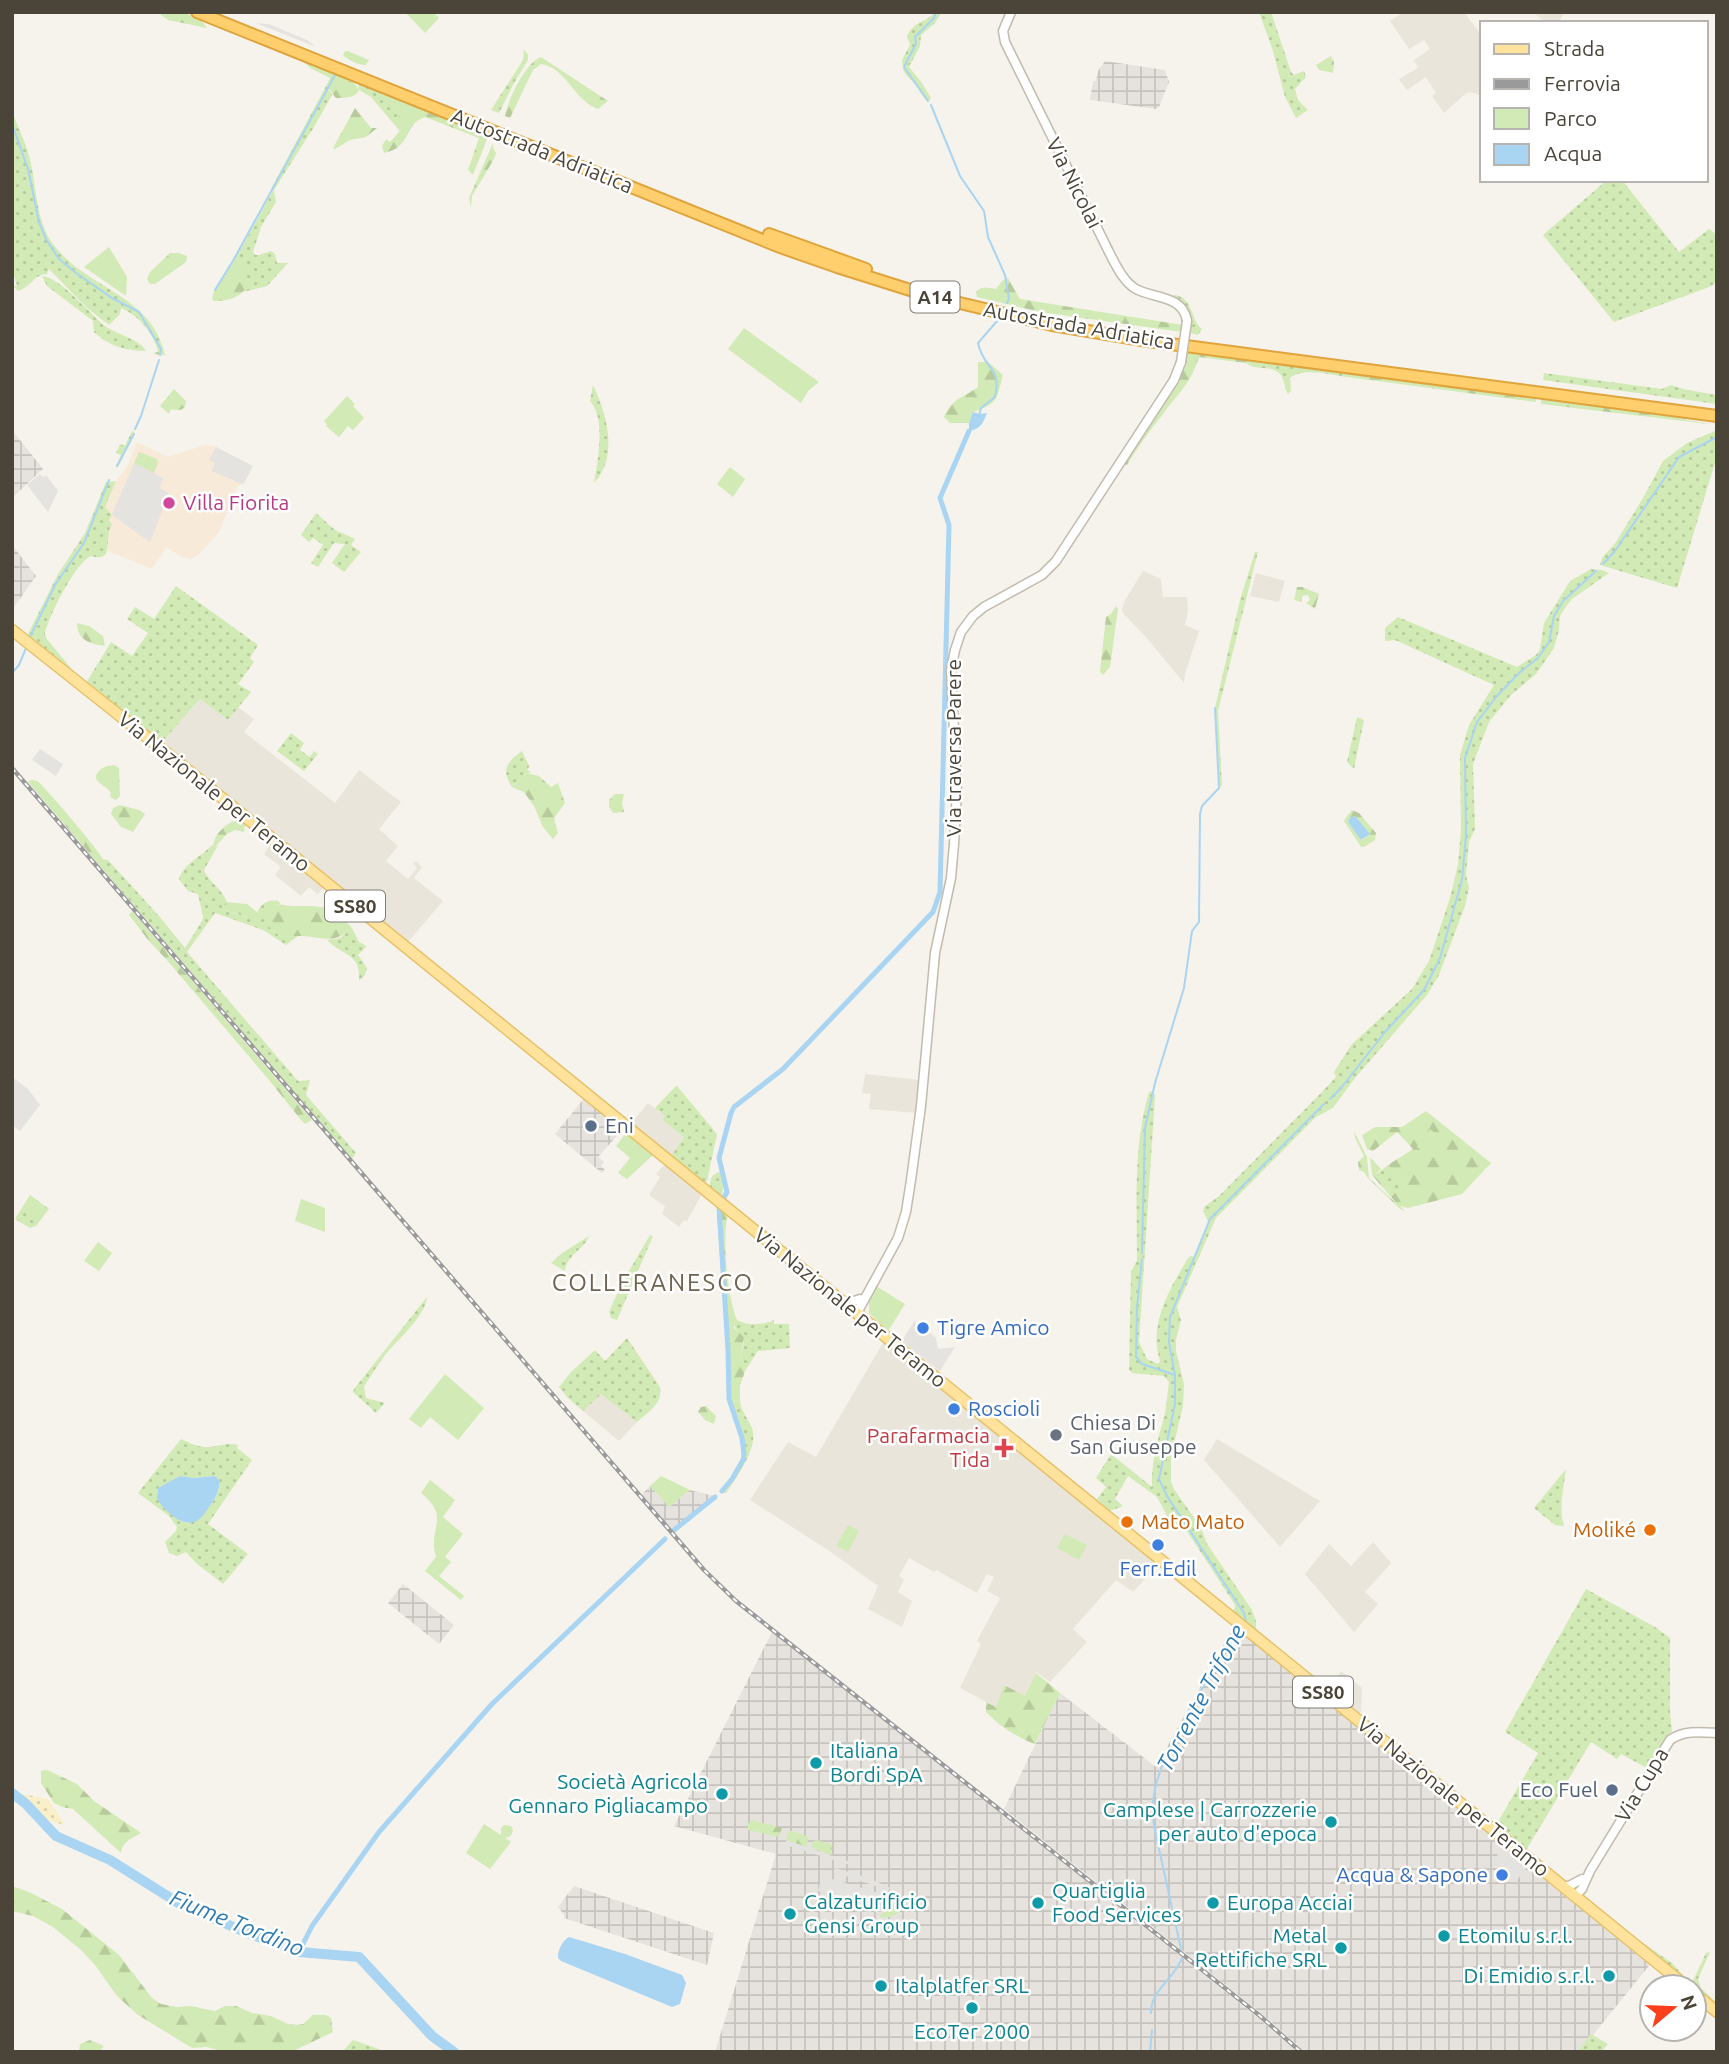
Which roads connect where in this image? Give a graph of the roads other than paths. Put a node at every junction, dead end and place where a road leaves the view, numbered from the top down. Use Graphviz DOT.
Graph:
graph roads {
  1 [pos="197,12"];
  2 [pos="216,12"];
  3 [pos="1012,12"];
  4 [pos="1187,321"];
  5 [pos="1717,409"];
  6 [pos="1717,416"];
  7 [pos="12,630"];
  8 [pos="864,1297"];
  9 [pos="841,1301"];
  10 [pos="854,1312"];
  11 [pos="872,1327"];
  12 [pos="1717,1733"];
  13 [pos="1584,1882"];
  14 [pos="1562,1885"];
  15 [pos="1575,1896"];
  16 [pos="1590,1909"];
  17 [pos="1670,1973"];
  1 -- 6 [label="highway, Autostrada Adriatica / A14"];
  2 -- 5 [label="highway, Autostrada Adriatica / A14"];
  3 -- 4 [label="street, Via Nicolai"];
  4 -- 8 [label="street, Via traversa Parere, bridge"];
  7 -- 9 [label="main road, Via Nazionale per Teramo / SS80"];
  8 -- 9 [label="street"];
  8 -- 10 [label="street, Via traversa Parere"];
  8 -- 11 [label="street"];
  9 -- 10 [label="main road, Via Nazionale per Teramo / SS80"];
  10 -- 11 [label="main road, Via Nazionale per Teramo / SS80"];
  11 -- 14 [label="main road, Via Nazionale per Teramo / SS80"];
  12 -- 13 [label="street, Via Cupa"];
  13 -- 14 [label="street"];
  13 -- 15 [label="street, Via Cupa"];
  13 -- 16 [label="street"];
  14 -- 15 [label="main road, Via Nazionale per Teramo / SS80"];
  15 -- 16 [label="main road, Via Nazionale per Teramo / SS80"];
  16 -- 17 [label="main road, Via Nazionale per Teramo / SS80"];
}
